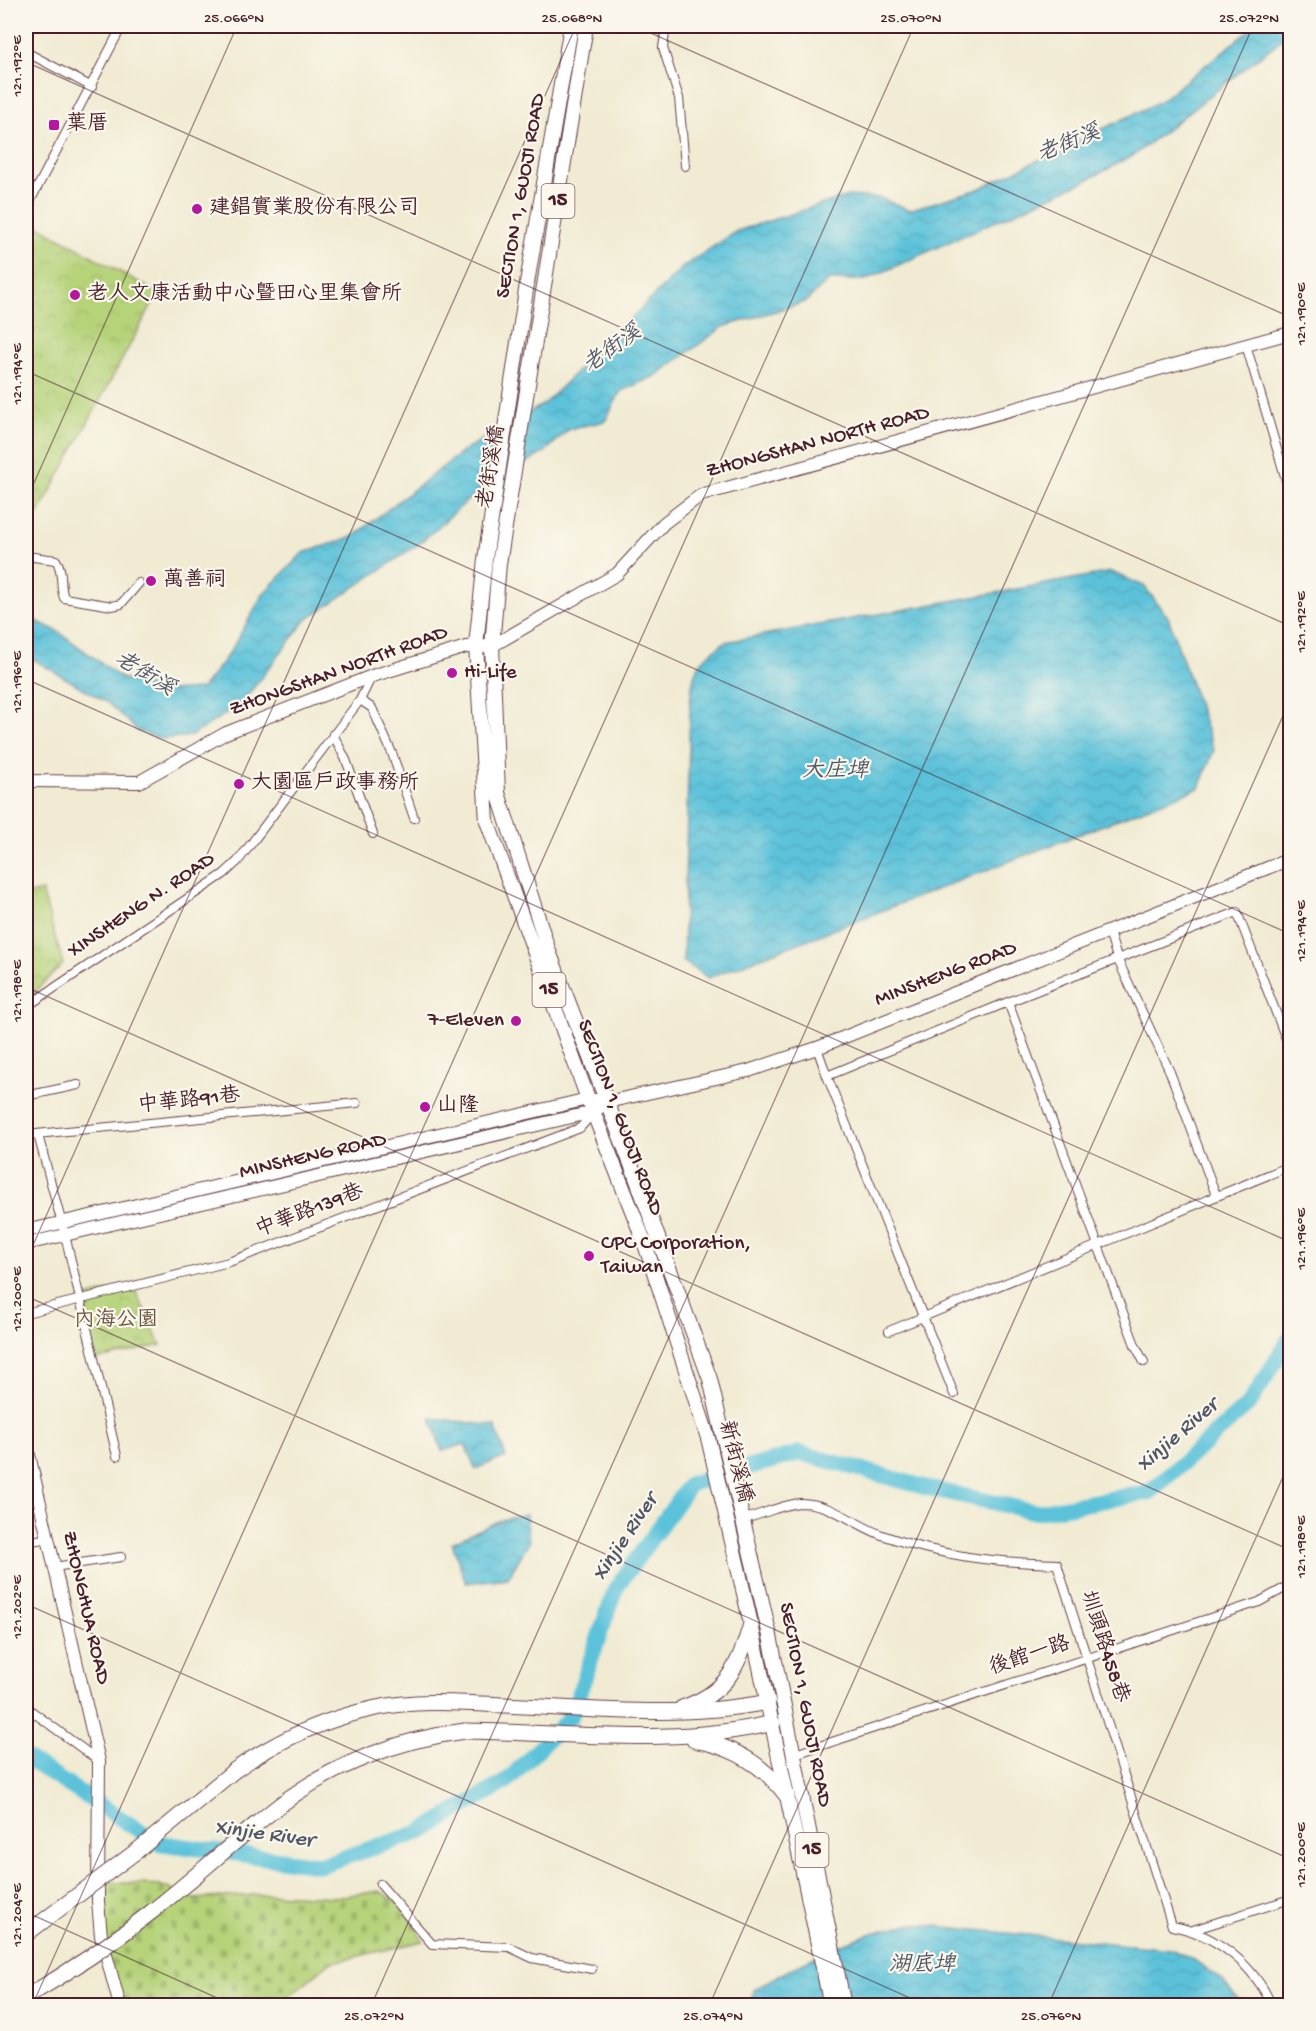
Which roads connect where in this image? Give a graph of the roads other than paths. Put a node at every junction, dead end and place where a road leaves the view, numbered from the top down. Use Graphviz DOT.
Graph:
graph roads {
  1 [pos="122,26"];
  2 [pos="570,26"];
  3 [pos="586,26"];
  4 [pos="666,26"];
  5 [pos="26,52"];
  6 [pos="92,87"];
  7 [pos="685,166"];
  8 [pos="26,209"];
  9 [pos="1290,333"];
  10 [pos="1246,345"];
  11 [pos="522,375"];
  12 [pos="1290,493"];
  13 [pos="26,556"];
  14 [pos="486,559"];
  15 [pos="499,564"];
  16 [pos="139,583"];
  17 [pos="476,646"];
  18 [pos="492,646"];
  19 [pos="372,676"];
  20 [pos="360,700"];
  21 [pos="333,734"];
  22 [pos="26,781"];
  23 [pos="414,818"];
  24 [pos="374,834"];
  25 [pos="1290,859"];
  26 [pos="1109,932"];
  27 [pos="1117,958"];
  28 [pos="1008,1002"];
  29 [pos="26,1007"];
  30 [pos="817,1048"];
  31 [pos="1290,1049"];
  32 [pos="827,1076"];
  33 [pos="78,1085"];
  34 [pos="26,1096"];
  35 [pos="607,1102"];
  36 [pos="357,1103"];
  37 [pos="590,1106"];
  38 [pos="26,1135"];
  39 [pos="38,1135"];
  40 [pos="1290,1166"];
  41 [pos="1216,1195"];
  42 [pos="63,1229"];
  43 [pos="26,1231"];
  44 [pos="26,1244"];
  45 [pos="1098,1245"];
  46 [pos="80,1298"];
  47 [pos="26,1313"];
  48 [pos="922,1315"];
  49 [pos="889,1331"];
  50 [pos="1144,1362"];
  51 [pos="954,1394"];
  52 [pos="717,1407"];
  53 [pos="698,1408"];
  54 [pos="26,1442"];
  55 [pos="117,1456"];
  56 [pos="28,1465"];
  57 [pos="744,1519"];
  58 [pos="728,1527"];
  59 [pos="49,1538"];
  60 [pos="26,1542"];
  61 [pos="121,1557"];
  62 [pos="54,1567"];
  63 [pos="1290,1585"];
  64 [pos="751,1623"];
  65 [pos="1088,1657"];
  66 [pos="768,1702"];
  67 [pos="783,1706"];
  68 [pos="26,1707"];
  69 [pos="671,1711"];
  70 [pos="773,1723"];
  71 [pos="670,1736"];
  72 [pos="786,1757"];
  73 [pos="99,1761"];
  74 [pos="787,1796"];
  75 [pos="380,1884"];
  76 [pos="1290,1899"];
  77 [pos="1193,1930"];
  78 [pos="26,1934"];
  79 [pos="592,1969"];
  80 [pos="26,1997"];
  81 [pos="120,2006"];
  82 [pos="831,2006"];
  83 [pos="844,2006"];
  84 [pos="1272,2006"];
  1 -- 6 [label="street"];
  2 -- 11 [label="main road, SECTION 1, GUOJI ROAD / 15"];
  3 -- 11 [label="main road, SECTION 1, GUOJI ROAD / 15"];
  4 -- 7 [label="street"];
  5 -- 6 [label="street"];
  6 -- 8 [label="street"];
  9 -- 10 [label="street, ZHONGSHAN NORTH ROAD"];
  10 -- 12 [label="street"];
  10 -- 18 [label="street, ZHONGSHAN NORTH ROAD"];
  11 -- 14 [label="main road, 老街溪橋 / 15"];
  11 -- 15 [label="main road, 老街溪橋 / 15"];
  13 -- 16 [label="street"];
  14 -- 17 [label="main road, SECTION 1, GUOJI ROAD / 15"];
  15 -- 18 [label="main road, SECTION 1, GUOJI ROAD / 15"];
  17 -- 18 [label="street, ZHONGSHAN NORTH ROAD"];
  17 -- 19 [label="street, ZHONGSHAN NORTH ROAD"];
  17 -- 37 [label="main road, SECTION 1, GUOJI ROAD / 15"];
  18 -- 35 [label="main road, SECTION 1, GUOJI ROAD / 15"];
  19 -- 20 [label="street, XINSHENG N. ROAD"];
  19 -- 22 [label="street, ZHONGSHAN NORTH ROAD"];
  20 -- 21 [label="street, XINSHENG N. ROAD"];
  20 -- 23 [label="street"];
  21 -- 24 [label="street"];
  21 -- 29 [label="street, XINSHENG N. ROAD"];
  25 -- 26 [label="street, MINSHENG ROAD"];
  26 -- 27 [label="street"];
  26 -- 30 [label="street, MINSHENG ROAD"];
  27 -- 28 [label="street"];
  27 -- 31 [label="street"];
  27 -- 41 [label="street"];
  28 -- 32 [label="street"];
  28 -- 45 [label="street"];
  30 -- 32 [label="street"];
  30 -- 35 [label="street, MINSHENG ROAD"];
  32 -- 48 [label="street"];
  33 -- 34 [label="street"];
  35 -- 37 [label="street, MINSHENG ROAD"];
  35 -- 52 [label="main road, SECTION 1, GUOJI ROAD / 15"];
  36 -- 39 [label="street, 中華路91巷"];
  37 -- 42 [label="street, MINSHENG ROAD"];
  37 -- 46 [label="street, 中華路139巷"];
  37 -- 53 [label="main road, SECTION 1, GUOJI ROAD / 15"];
  38 -- 39 [label="street, 中華路91巷"];
  39 -- 42 [label="street"];
  40 -- 41 [label="street"];
  41 -- 45 [label="street"];
  42 -- 43 [label="street, MINSHENG ROAD"];
  42 -- 44 [label="street, MINSHENG ROAD"];
  42 -- 46 [label="street"];
  45 -- 48 [label="street"];
  45 -- 50 [label="street"];
  46 -- 47 [label="street, 中華路139巷"];
  46 -- 55 [label="street"];
  48 -- 49 [label="street"];
  48 -- 51 [label="street"];
  52 -- 57 [label="main road, 新街溪橋 / 15"];
  53 -- 58 [label="main road, 新街溪橋 / 15"];
  54 -- 56 [label="street, ZHONGHUA ROAD"];
  56 -- 59 [label="street, ZHONGHUA ROAD"];
  57 -- 65 [label="street, 圳頭路458巷"];
  57 -- 67 [label="main road, SECTION 1, GUOJI ROAD / 15"];
  58 -- 64 [label="main road, SECTION 1, GUOJI ROAD / 15"];
  59 -- 60 [label="street"];
  59 -- 62 [label="street, ZHONGHUA ROAD"];
  61 -- 62 [label="street"];
  62 -- 73 [label="street, ZHONGHUA ROAD"];
  63 -- 65 [label="street, 後館一路"];
  64 -- 66 [label="main road, SECTION 1, GUOJI ROAD / 15"];
  64 -- 69 [label="highway"];
  65 -- 72 [label="street, 後館一路"];
  65 -- 77 [label="street, 圳頭路458巷"];
  66 -- 67 [label="main road"];
  66 -- 69 [label="highway"];
  66 -- 70 [label="main road, SECTION 1, GUOJI ROAD / 15"];
  67 -- 70 [label="main road"];
  67 -- 72 [label="main road, SECTION 1, GUOJI ROAD / 15"];
  68 -- 73 [label="street"];
  69 -- 78 [label="highway, bridge"];
  70 -- 71 [label="highway"];
  70 -- 72 [label="main road, SECTION 1, GUOJI ROAD / 15"];
  71 -- 74 [label="highway"];
  71 -- 80 [label="highway, bridge"];
  72 -- 74 [label="main road, SECTION 1, GUOJI ROAD / 15"];
  72 -- 83 [label="main road, SECTION 1, GUOJI ROAD / 15"];
  73 -- 81 [label="street, ZHONGHUA ROAD"];
  74 -- 82 [label="main road, SECTION 1, GUOJI ROAD / 15"];
  75 -- 79 [label="street"];
  76 -- 77 [label="street"];
  77 -- 84 [label="street, 圳頭路458巷"];
}
